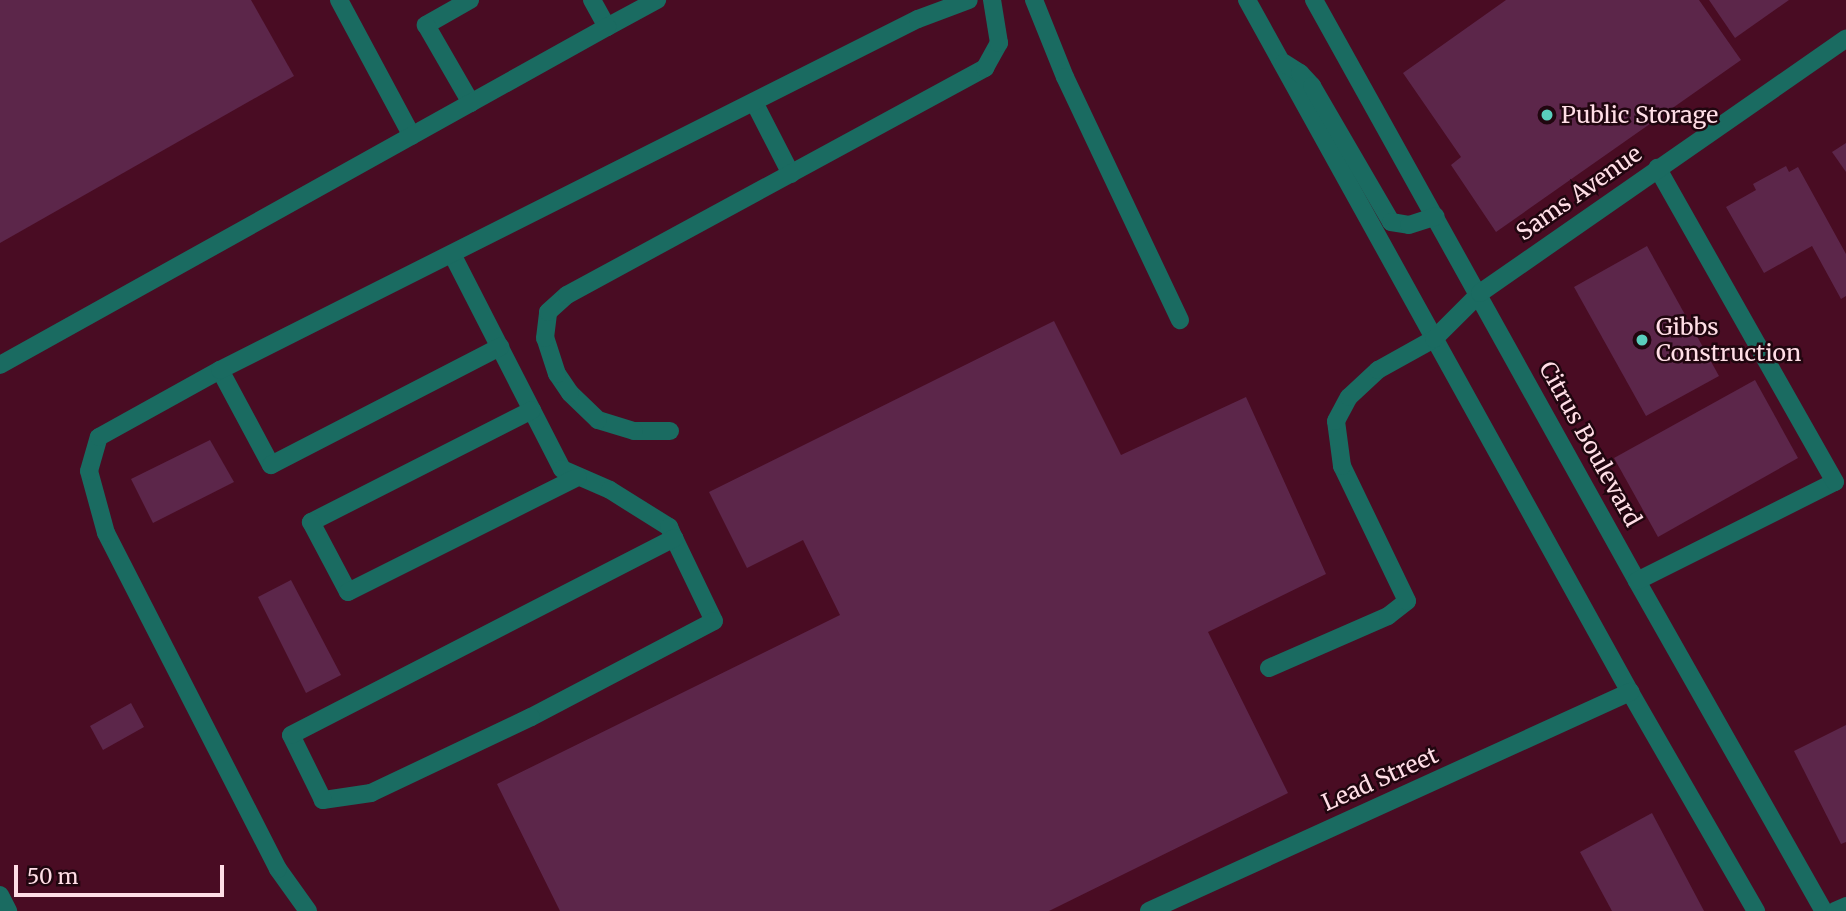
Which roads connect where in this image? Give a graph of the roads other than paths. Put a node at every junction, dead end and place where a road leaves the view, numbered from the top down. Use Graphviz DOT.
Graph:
graph roads {
  1 [pos="338,0"];
  2 [pos="470,0"];
  3 [pos="592,0"];
  4 [pos="657,0"];
  5 [pos="969,0"];
  6 [pos="992,0"];
  7 [pos="1034,0"];
  8 [pos="1247,0"];
  9 [pos="1314,0"];
  10 [pos="607,27"];
  11 [pos="1846,39"];
  12 [pos="1281,61"];
  13 [pos="754,102"];
  14 [pos="471,103"];
  15 [pos="412,136"];
  16 [pos="1657,168"];
  17 [pos="791,174"];
  18 [pos="1436,216"];
  19 [pos="452,254"];
  20 [pos="1480,293"];
  21 [pos="1180,320"];
  22 [pos="1434,339"];
  23 [pos="500,347"];
  24 [pos="0,365"];
  25 [pos="220,370"];
  26 [pos="532,410"];
  27 [pos="670,431"];
  28 [pos="578,477"];
  29 [pos="1840,479"];
  30 [pos="674,537"];
  31 [pos="1637,582"];
  32 [pos="1269,668"];
  33 [pos="1630,692"];
  34 [pos="0,895"];
  35 [pos="1846,906"];
  36 [pos="8,911"];
  37 [pos="308,911"];
  38 [pos="1149,911"];
  39 [pos="1756,911"];
  40 [pos="1824,911"];
  41 [pos="1835,911"];
  1 -- 15 [label="street"];
  2 -- 14 [label="street"];
  3 -- 10 [label="street"];
  4 -- 10 [label="street"];
  5 -- 13 [label="street"];
  6 -- 17 [label="street"];
  7 -- 21 [label="street"];
  8 -- 12 [label="street"];
  9 -- 18 [label="street, Citrus Boulevard"];
  10 -- 14 [label="street"];
  11 -- 16 [label="street, Sams Avenue"];
  12 -- 18 [label="street"];
  12 -- 22 [label="street"];
  13 -- 17 [label="street"];
  13 -- 19 [label="street"];
  14 -- 15 [label="street"];
  15 -- 24 [label="street"];
  16 -- 20 [label="street, Sams Avenue"];
  16 -- 29 [label="street"];
  17 -- 27 [label="street"];
  18 -- 20 [label="street, Citrus Boulevard"];
  19 -- 23 [label="street"];
  19 -- 25 [label="street"];
  20 -- 22 [label="street, Sams Avenue"];
  20 -- 31 [label="street, Citrus Boulevard"];
  22 -- 32 [label="street, Sams Avenue"];
  22 -- 33 [label="street"];
  23 -- 25 [label="street"];
  23 -- 26 [label="street"];
  25 -- 37 [label="street"];
  26 -- 28 [label="street"];
  26 -- 28 [label="street"];
  28 -- 30 [label="street"];
  29 -- 31 [label="street"];
  30 -- 30 [label="street"];
  31 -- 40 [label="street, Citrus Boulevard"];
  33 -- 38 [label="street, Lead Street"];
  33 -- 39 [label="street"];
  34 -- 36 [label="street"];
  35 -- 41 [label="street"];
}
